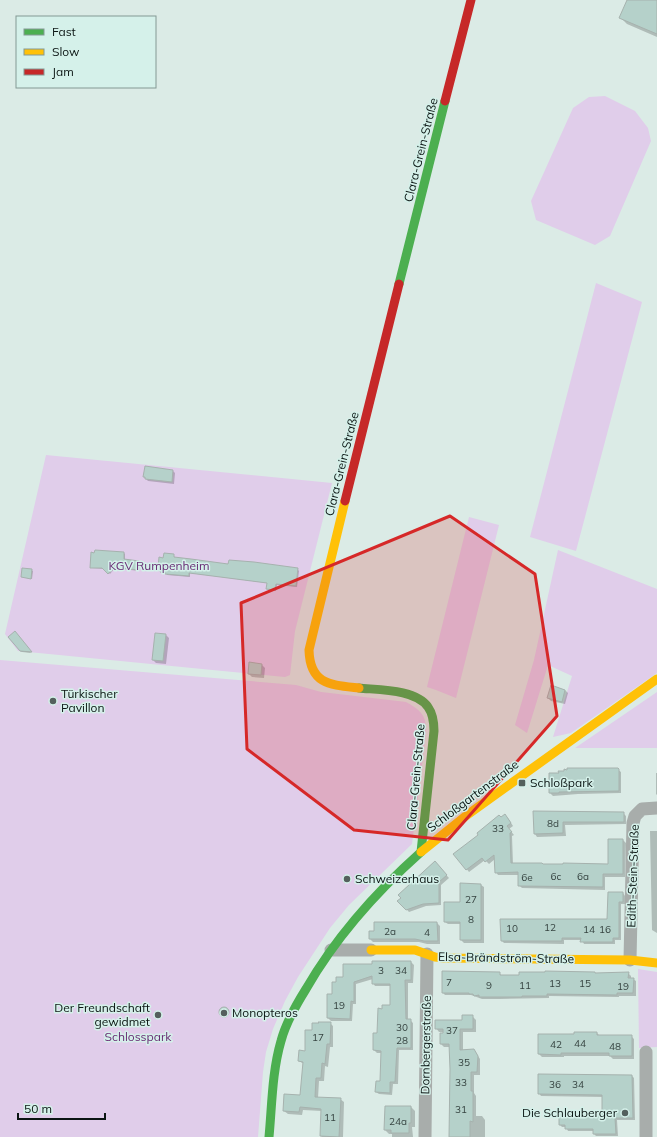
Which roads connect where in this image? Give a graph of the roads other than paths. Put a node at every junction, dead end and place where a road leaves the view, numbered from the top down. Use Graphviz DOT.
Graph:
graph roads {
  1 [pos="471,0"];
  2 [pos="657,679"];
  3 [pos="657,808"];
  4 [pos="421,852"];
  5 [pos="331,950"];
  6 [pos="371,950"];
  7 [pos="427,954"];
  8 [pos="630,960"];
  9 [pos="657,963"];
  10 [pos="646,1052"];
  11 [pos="652,1122"];
  12 [pos="269,1137"];
  13 [pos="425,1137"];
  14 [pos="646,1137"];
  1 -- 4 [label="street, Clara-Grein-Straße"];
  2 -- 4 [label="street, Schloßgartenstraße"];
  3 -- 8 [label="street, Edith-Stein-Straße"];
  4 -- 5 [label="street, Schloßgartenstraße"];
  5 -- 6 [label="street, Elsa-Brändström-Straße"];
  5 -- 12 [label="street, Schloßgartenstraße"];
  6 -- 7 [label="street, Elsa-Brändström-Straße"];
  7 -- 8 [label="street, Elsa-Brändström-Straße"];
  7 -- 13 [label="street, Dornbergerstraße"];
  8 -- 9 [label="street, Elsa-Brändström-Straße"];
  10 -- 11 [label="street"];
  11 -- 14 [label="street"];
}
